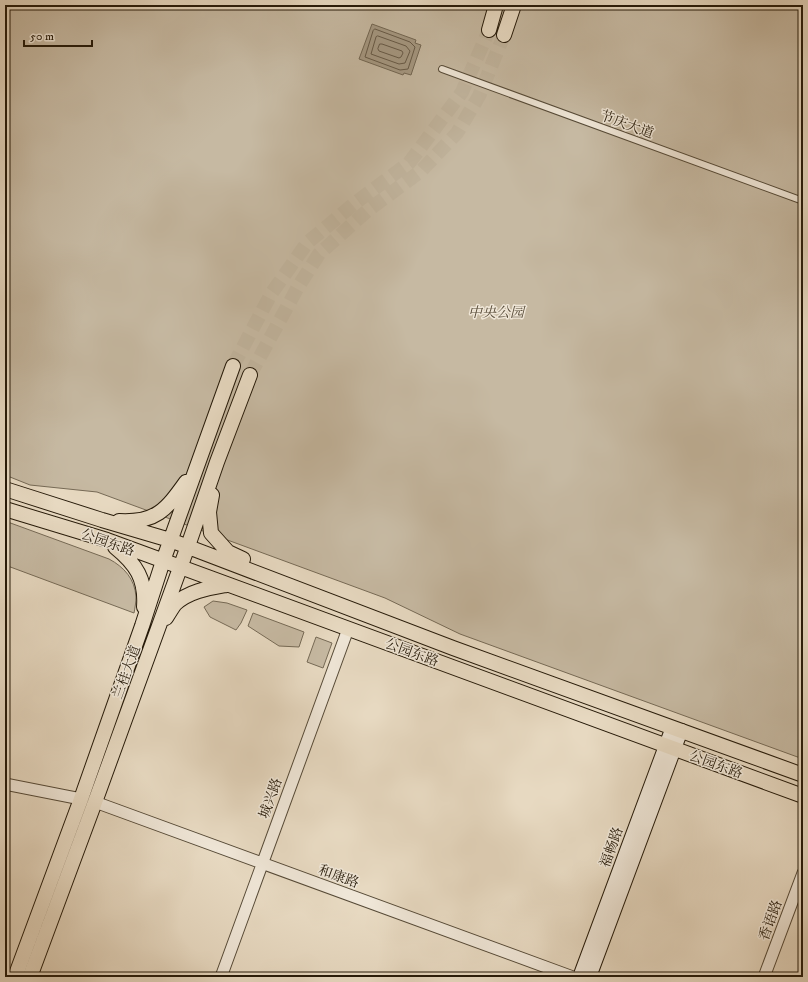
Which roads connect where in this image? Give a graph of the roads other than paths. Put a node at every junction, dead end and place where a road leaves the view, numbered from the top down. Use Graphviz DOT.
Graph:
graph roads {
  1 [pos="496,5"];
  2 [pos="514,5"];
  3 [pos="488,30"];
  4 [pos="504,35"];
  5 [pos="442,70"];
  6 [pos="803,201"];
  7 [pos="232,366"];
  8 [pos="250,375"];
  9 [pos="217,462"];
  10 [pos="195,471"];
  11 [pos="5,489"];
  12 [pos="5,509"];
  13 [pos="102,520"];
  14 [pos="107,540"];
  15 [pos="170,540"];
  16 [pos="188,546"];
  17 [pos="163,561"];
  18 [pos="180,568"];
  19 [pos="228,585"];
  20 [pos="303,591"];
  21 [pos="142,626"];
  22 [pos="348,629"];
  23 [pos="156,633"];
  24 [pos="677,729"];
  25 [pos="670,747"];
  26 [pos="803,775"];
  27 [pos="5,784"];
  28 [pos="803,796"];
  29 [pos="81,799"];
  30 [pos="95,802"];
  31 [pos="262,863"];
  32 [pos="803,873"];
  33 [pos="15,977"];
  34 [pos="30,977"];
  35 [pos="221,977"];
  36 [pos="573,977"];
  37 [pos="579,977"];
  38 [pos="590,977"];
  39 [pos="764,977"];
  1 -- 3 [label="main road"];
  2 -- 4 [label="main road"];
  5 -- 6 [label="street, 节庆大道"];
  7 -- 10 [label="main road, 兰桂大道"];
  8 -- 9 [label="main road, 兰桂大道"];
  9 -- 16 [label="main road, 兰桂大道"];
  9 -- 20 [label="main road"];
  10 -- 13 [label="main road"];
  10 -- 15 [label="main road, 兰桂大道"];
  11 -- 13 [label="main road, 公园东路"];
  12 -- 14 [label="main road, 公园东路"];
  13 -- 15 [label="main road, 公园东路"];
  14 -- 17 [label="main road, 公园东路"];
  14 -- 21 [label="main road"];
  15 -- 16 [label="main road, 公园东路"];
  15 -- 17 [label="main road, 兰桂大道"];
  16 -- 18 [label="main road, 兰桂大道"];
  16 -- 20 [label="main road, 公园东路"];
  17 -- 18 [label="main road, 公园东路"];
  17 -- 21 [label="main road, 兰桂大道"];
  18 -- 19 [label="main road, 公园东路"];
  18 -- 23 [label="main road, 兰桂大道"];
  19 -- 22 [label="main road, 公园东路"];
  19 -- 23 [label="main road"];
  20 -- 24 [label="main road, 公园东路"];
  21 -- 29 [label="main road, 兰桂大道"];
  22 -- 25 [label="main road, 公园东路"];
  22 -- 31 [label="street, 城兴路"];
  23 -- 30 [label="main road, 兰桂大道"];
  24 -- 25 [label="main road, 福畅路"];
  24 -- 26 [label="main road, 公园东路"];
  25 -- 28 [label="main road, 公园东路"];
  25 -- 37 [label="main road, 福畅路"];
  25 -- 38 [label="main road, 福畅路"];
  27 -- 29 [label="street"];
  29 -- 33 [label="main road, 兰桂大道"];
  30 -- 31 [label="street, 和康路"];
  30 -- 34 [label="main road, 兰桂大道"];
  31 -- 35 [label="street, 城兴路"];
  31 -- 36 [label="street, 和康路"];
  32 -- 39 [label="street, 香语路"];
}
